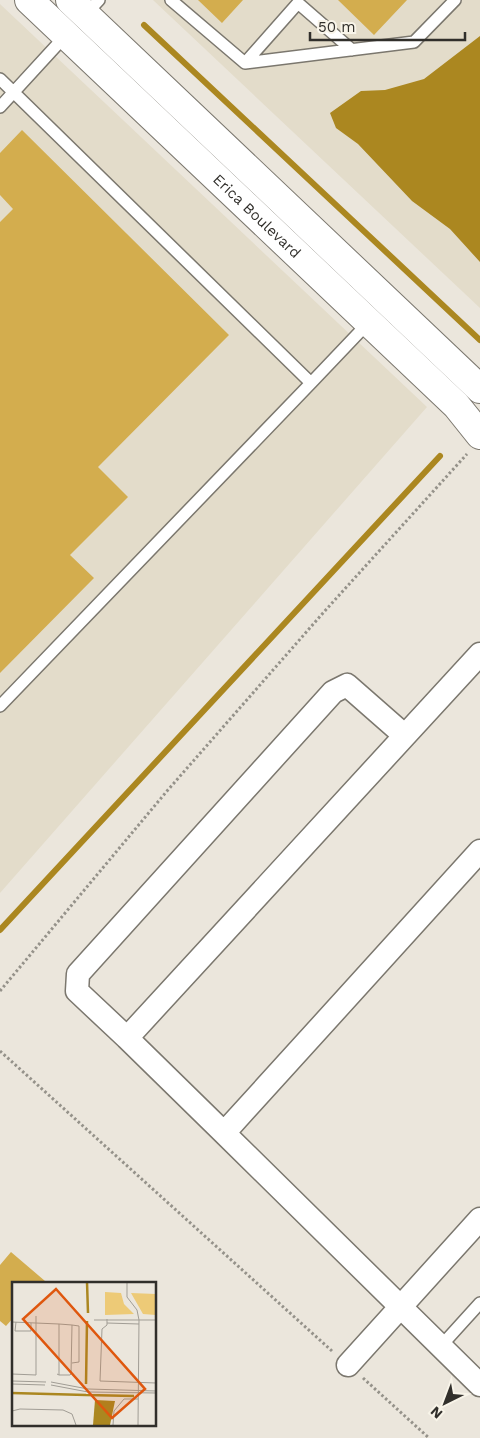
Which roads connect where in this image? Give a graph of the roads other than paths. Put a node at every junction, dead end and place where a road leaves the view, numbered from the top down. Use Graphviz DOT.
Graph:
graph roads {
  1 [pos="29,0"];
  2 [pos="171,0"];
  3 [pos="455,0"];
  4 [pos="79,16"];
  5 [pos="352,50"];
  6 [pos="245,63"];
  7 [pos="0,79"];
  8 [pos="13,91"];
  9 [pos="0,107"];
  10 [pos="388,303"];
  11 [pos="368,324"];
  12 [pos="311,383"];
  13 [pos="480,389"];
  14 [pos="474,444"];
  15 [pos="480,654"];
  16 [pos="0,706"];
  17 [pos="404,735"];
  18 [pos="480,851"];
  19 [pos="127,1038"];
  20 [pos="224,1132"];
  21 [pos="480,1219"];
  22 [pos="480,1303"];
  23 [pos="402,1306"];
  24 [pos="441,1346"];
  25 [pos="348,1365"];
  26 [pos="480,1385"];
  1 -- 4 [label="street, Erica Boulevard"];
  2 -- 6 [label="lane"];
  3 -- 5 [label="lane"];
  4 -- 8 [label="lane"];
  4 -- 10 [label="street, Erica Boulevard"];
  4 -- 11 [label="street, Erica Boulevard"];
  5 -- 6 [label="lane"];
  5 -- 6 [label="lane"];
  7 -- 8 [label="lane"];
  8 -- 9 [label="lane"];
  8 -- 12 [label="lane"];
  10 -- 11 [label="lane"];
  10 -- 13 [label="street, Erica Boulevard"];
  11 -- 12 [label="lane"];
  11 -- 14 [label="street, Erica Boulevard"];
  12 -- 16 [label="lane"];
  15 -- 17 [label="street"];
  17 -- 19 [label="street"];
  17 -- 19 [label="street"];
  18 -- 20 [label="street"];
  19 -- 20 [label="street"];
  20 -- 23 [label="street"];
  21 -- 23 [label="street"];
  22 -- 24 [label="lane"];
  23 -- 24 [label="street"];
  23 -- 25 [label="street"];
  24 -- 26 [label="street"];
}
